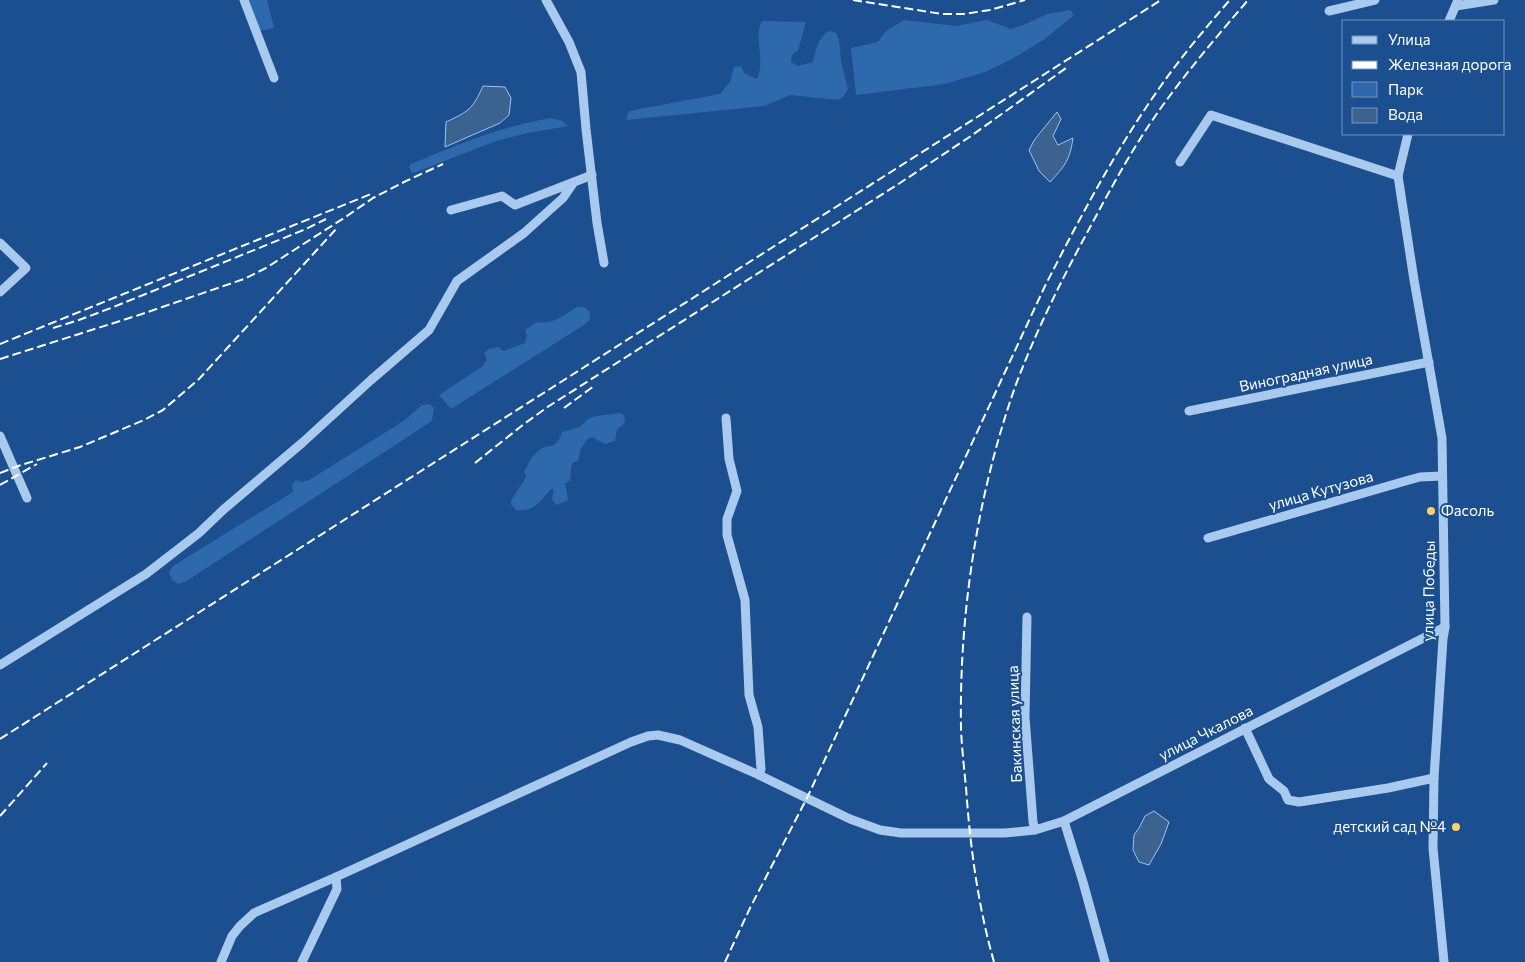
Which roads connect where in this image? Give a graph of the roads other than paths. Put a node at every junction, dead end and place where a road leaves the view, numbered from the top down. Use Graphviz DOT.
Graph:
graph roads {
  1 [pos="244,0"];
  2 [pos="546,0"];
  3 [pos="1374,0"];
  4 [pos="1494,0"];
  5 [pos="1457,3"];
  6 [pos="1329,12"];
  7 [pos="1449,20"];
  8 [pos="274,78"];
  9 [pos="1408,135"];
  10 [pos="1180,162"];
  11 [pos="592,175"];
  12 [pos="1398,176"];
  13 [pos="574,182"];
  14 [pos="451,210"];
  15 [pos="0,243"];
  16 [pos="604,263"];
  17 [pos="0,292"];
  18 [pos="1429,362"];
  19 [pos="1189,412"];
  20 [pos="726,418"];
  21 [pos="0,436"];
  22 [pos="1442,476"];
  23 [pos="27,498"];
  24 [pos="1208,538"];
  25 [pos="1027,617"];
  26 [pos="1445,627"];
  27 [pos="0,665"];
  28 [pos="1245,728"];
  29 [pos="759,775"];
  30 [pos="1434,778"];
  31 [pos="1064,821"];
  32 [pos="1035,830"];
  33 [pos="336,877"];
  34 [pos="221,962"];
  35 [pos="302,962"];
  36 [pos="1104,962"];
  37 [pos="1444,962"];
  1 -- 8 [label="street"];
  2 -- 11 [label="street"];
  3 -- 6 [label="street"];
  4 -- 5 [label="street"];
  5 -- 7 [label="street"];
  9 -- 12 [label="street, улица Победы"];
  10 -- 12 [label="street"];
  11 -- 13 [label="street"];
  11 -- 16 [label="street"];
  12 -- 18 [label="street, улица Победы"];
  13 -- 14 [label="street"];
  13 -- 27 [label="street"];
  15 -- 17 [label="street"];
  18 -- 19 [label="street, Виноградная улица"];
  18 -- 22 [label="street, улица Победы"];
  20 -- 29 [label="street"];
  21 -- 23 [label="street"];
  22 -- 24 [label="street, улица Кутузова"];
  22 -- 26 [label="street, улица Победы"];
  25 -- 32 [label="street, Бакинская улица"];
  26 -- 28 [label="street, улица Чкалова"];
  26 -- 30 [label="street, улица Победы"];
  28 -- 30 [label="street"];
  28 -- 31 [label="street, улица Чкалова"];
  29 -- 32 [label="street, улица Чкалова"];
  29 -- 33 [label="street, улица Чкалова"];
  30 -- 37 [label="street, улица Победы"];
  31 -- 32 [label="street, улица Чкалова"];
  31 -- 36 [label="street"];
  33 -- 34 [label="street, улица Чкалова"];
  33 -- 35 [label="street"];
}
